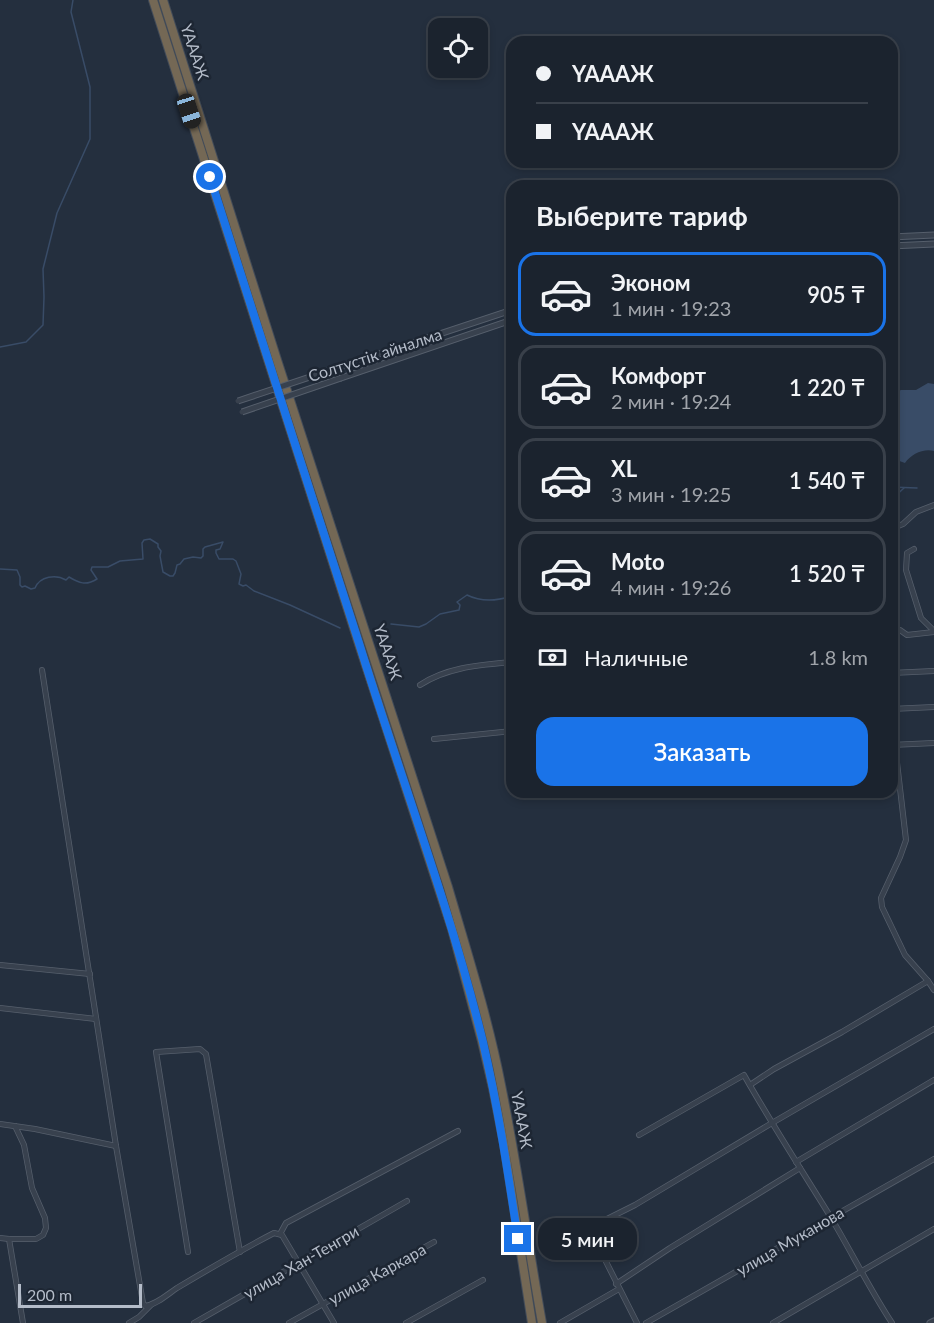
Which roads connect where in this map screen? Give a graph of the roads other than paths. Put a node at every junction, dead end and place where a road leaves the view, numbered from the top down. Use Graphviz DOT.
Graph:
graph roads {
  1 [pos="153,0"];
  2 [pos="163,0"];
  3 [pos="934,235"];
  4 [pos="898,237"];
  5 [pos="934,244"];
  6 [pos="898,246"];
  7 [pos="506,312"];
  8 [pos="506,322"];
  9 [pos="349,364"];
  10 [pos="352,374"];
  11 [pos="238,401"];
  12 [pos="242,412"];
  13 [pos="934,505"];
  14 [pos="898,526"];
  15 [pos="914,549"];
  16 [pos="898,630"];
  17 [pos="934,631"];
  18 [pos="506,662"];
  19 [pos="42,670"];
  20 [pos="934,671"];
  21 [pos="898,673"];
  22 [pos="420,685"];
  23 [pos="934,707"];
  24 [pos="898,710"];
  25 [pos="506,732"];
  26 [pos="434,739"];
  27 [pos="934,743"];
  28 [pos="898,745"];
  29 [pos="898,782"];
  30 [pos="0,965"];
  31 [pos="90,974"];
  32 [pos="928,981"];
  33 [pos="934,990"];
  34 [pos="0,1008"];
  35 [pos="96,1019"];
  36 [pos="934,1029"];
  37 [pos="934,1080"];
  38 [pos="750,1085"];
  39 [pos="772,1123"];
  40 [pos="0,1124"];
  41 [pos="15,1126"];
  42 [pos="458,1131"];
  43 [pos="639,1136"];
  44 [pos="116,1146"];
  45 [pos="934,1159"];
  46 [pos="796,1162"];
  47 [pos="800,1168"];
  48 [pos="407,1201"];
  49 [pos="831,1218"];
  50 [pos="589,1228"];
  51 [pos="934,1229"];
  52 [pos="280,1234"];
  53 [pos="0,1238"];
  54 [pos="9,1239"];
  55 [pos="434,1242"];
  56 [pos="542,1246"];
  57 [pos="188,1252"];
  58 [pos="240,1252"];
  59 [pos="299,1263"];
  60 [pos="861,1272"];
  61 [pos="483,1280"];
  62 [pos="618,1286"];
  63 [pos="323,1304"];
  64 [pos="151,1305"];
  65 [pos="23,1323"];
  66 [pos="129,1323"];
  67 [pos="194,1323"];
  68 [pos="289,1323"];
  69 [pos="334,1323"];
  70 [pos="406,1323"];
  71 [pos="532,1323"];
  72 [pos="542,1323"];
  73 [pos="560,1323"];
  74 [pos="637,1323"];
  75 [pos="646,1323"];
  76 [pos="772,1323"];
  77 [pos="892,1323"];
  1 -- 71 [label="highway, ҮАААЖ"];
  2 -- 72 [label="highway, ҮАААЖ"];
  3 -- 4 [label="street"];
  5 -- 6 [label="street"];
  7 -- 9 [label="street, Солтүстік айналма"];
  8 -- 10 [label="street, Солтүстік айналма"];
  9 -- 10 [label="street"];
  9 -- 11 [label="street, Солтүстік айналма, bridge"];
  10 -- 12 [label="street, Солтүстік айналма, bridge"];
  13 -- 14 [label="street"];
  15 -- 17 [label="street"];
  16 -- 17 [label="street"];
  18 -- 22 [label="street"];
  19 -- 31 [label="street"];
  20 -- 21 [label="street"];
  23 -- 24 [label="street"];
  25 -- 26 [label="street"];
  27 -- 28 [label="street"];
  29 -- 32 [label="street"];
  30 -- 31 [label="street"];
  31 -- 35 [label="street"];
  32 -- 33 [label="street"];
  32 -- 38 [label="street"];
  34 -- 35 [label="street"];
  35 -- 44 [label="street"];
  36 -- 39 [label="street"];
  37 -- 46 [label="street"];
  38 -- 39 [label="street"];
  38 -- 43 [label="street"];
  39 -- 46 [label="street"];
  39 -- 50 [label="street"];
  40 -- 41 [label="street"];
  41 -- 44 [label="street"];
  41 -- 54 [label="street"];
  42 -- 52 [label="street"];
  44 -- 64 [label="street"];
  45 -- 49 [label="street, улица Муканова"];
  46 -- 47 [label="street"];
  47 -- 49 [label="street"];
  47 -- 62 [label="street"];
  48 -- 59 [label="street, улица Хан-Тенгри"];
  49 -- 60 [label="street"];
  49 -- 75 [label="street, улица Муканова"];
  50 -- 56 [label="street"];
  50 -- 62 [label="street"];
  51 -- 60 [label="street"];
  52 -- 58 [label="street"];
  52 -- 59 [label="street"];
  53 -- 54 [label="street"];
  54 -- 65 [label="street"];
  55 -- 63 [label="street, улица Каркара"];
  57 -- 58 [label="street"];
  58 -- 64 [label="street"];
  59 -- 63 [label="street"];
  59 -- 67 [label="street, улица Хан-Тенгри"];
  60 -- 76 [label="street"];
  60 -- 77 [label="street"];
  61 -- 70 [label="street"];
  62 -- 73 [label="street"];
  62 -- 74 [label="street"];
  63 -- 68 [label="street, улица Каркара"];
  63 -- 69 [label="street"];
  64 -- 66 [label="street"];
}
